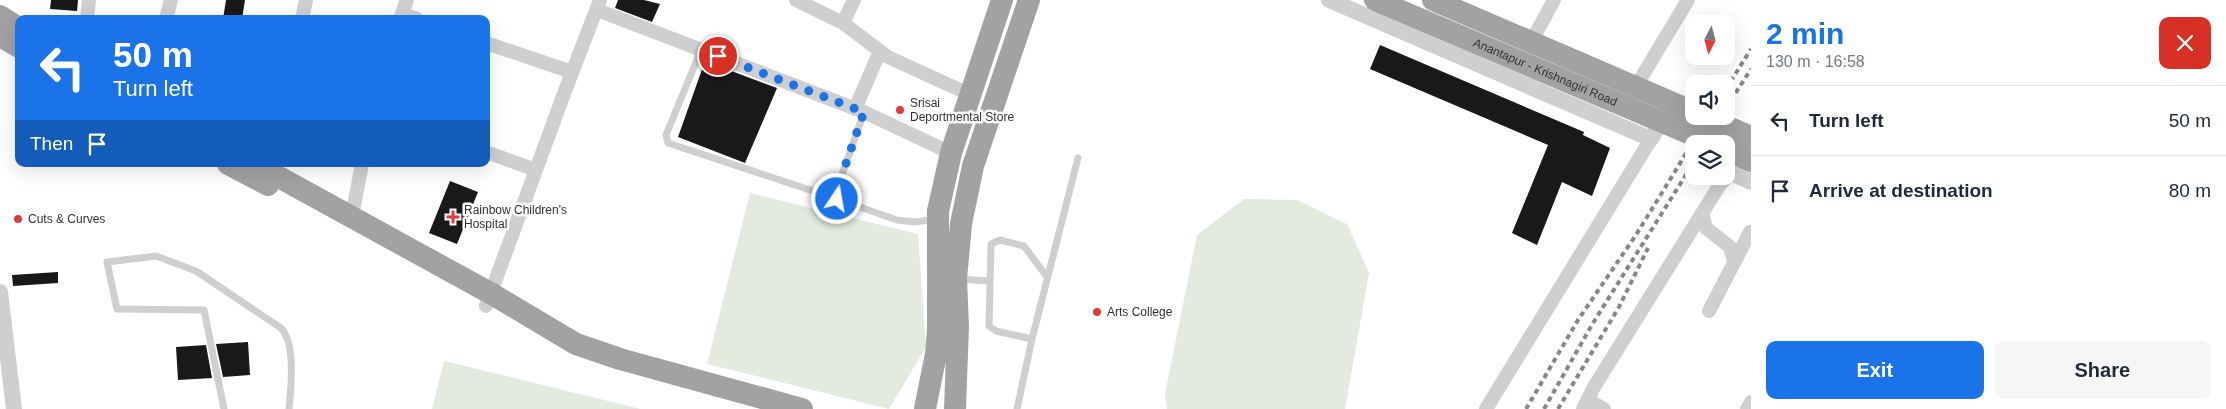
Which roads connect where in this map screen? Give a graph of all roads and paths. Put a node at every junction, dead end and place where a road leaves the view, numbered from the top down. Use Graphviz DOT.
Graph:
graph roads {
  1 [pos="89,0"];
  2 [pos="171,0"];
  3 [pos="306,0"];
  4 [pos="407,0"];
  5 [pos="854,0"];
  6 [pos="1002,0"];
  7 [pos="1029,0"];
  8 [pos="1329,0"];
  9 [pos="1375,0"];
  10 [pos="1433,0"];
  11 [pos="1462,0"];
  12 [pos="1554,0"];
  13 [pos="1688,0"];
  14 [pos="803,2"];
  15 [pos="599,5"];
  16 [pos="87,15"];
  17 [pos="167,15"];
  18 [pos="303,15"];
  19 [pos="401,15"];
  20 [pos="0,16"];
  21 [pos="843,23"];
  22 [pos="1535,35"];
  23 [pos="11,41"];
  24 [pos="490,44"];
  25 [pos="701,50"];
  26 [pos="880,51"];
  27 [pos="572,72"];
  28 [pos="1638,83"];
  29 [pos="971,96"];
  30 [pos="1685,108"];
  31 [pos="860,110"];
  32 [pos="1724,125"];
  33 [pos="1693,135"];
  34 [pos="1751,137"];
  35 [pos="1651,140"];
  36 [pos="1751,141"];
  37 [pos="490,153"];
  38 [pos="951,153"];
  39 [pos="1735,153"];
  40 [pos="1078,158"];
  41 [pos="1751,161"];
  42 [pos="234,167"];
  43 [pos="262,167"];
  44 [pos="361,167"];
  45 [pos="1735,167"];
  46 [pos="536,170"];
  47 [pos="1735,175"];
  48 [pos="1751,182"];
  49 [pos="1720,185"];
  50 [pos="816,192"];
  51 [pos="1702,213"];
  52 [pos="352,216"];
  53 [pos="950,222"];
  54 [pos="1750,232"];
  55 [pos="1734,262"];
  56 [pos="1047,277"];
  57 [pos="947,279"];
  58 [pos="989,281"];
  59 [pos="0,292"];
  60 [pos="489,300"];
  61 [pos="1709,311"];
  62 [pos="1032,339"];
  63 [pos="1751,402"];
  64 [pos="1585,404"];
  65 [pos="14,409"];
  66 [pos="224,409"];
  67 [pos="289,409"];
  68 [pos="744,409"];
  69 [pos="802,409"];
  70 [pos="925,409"];
  71 [pos="955,409"];
  72 [pos="1017,409"];
  73 [pos="1486,409"];
  74 [pos="1604,409"];
  75 [pos="1747,409"];
  1 -- 16 [label="street"];
  2 -- 17 [label="street"];
  3 -- 18 [label="street"];
  4 -- 19 [label="street"];
  5 -- 21 [label="street"];
  6 -- 29 [label="highway"];
  7 -- 53 [label="highway"];
  8 -- 35 [label="street"];
  9 -- 33 [label="highway, Anantapur - Krishnagiri Road, bridge"];
  10 -- 30 [label="highway, bridge"];
  11 -- 22 [label="street"];
  12 -- 22 [label="street"];
  13 -- 28 [label="street"];
  14 -- 21 [label="street"];
  15 -- 25 [label="street"];
  15 -- 27 [label="street"];
  20 -- 23 [label="highway"];
  21 -- 26 [label="street"];
  22 -- 28 [label="street"];
  24 -- 27 [label="street"];
  25 -- 31 [label="street"];
  25 -- 50 [label="lane"];
  26 -- 29 [label="street"];
  26 -- 31 [label="street"];
  27 -- 46 [label="street"];
  28 -- 35 [label="street"];
  29 -- 38 [label="highway"];
  31 -- 38 [label="street"];
  31 -- 53 [label="lane"];
  32 -- 34 [label="highway, bridge"];
  35 -- 73 [label="street"];
  36 -- 45 [label="street"];
  37 -- 46 [label="street"];
  38 -- 53 [label="highway"];
  39 -- 41 [label="highway, bridge"];
  40 -- 56 [label="lane"];
  42 -- 60 [label="highway"];
  43 -- 52 [label="highway"];
  44 -- 52 [label="street"];
  46 -- 60 [label="street"];
  47 -- 48 [label="street"];
  49 -- 51 [label="street"];
  51 -- 55 [label="street"];
  51 -- 64 [label="street"];
  52 -- 60 [label="highway"];
  53 -- 57 [label="highway"];
  54 -- 55 [label="street"];
  55 -- 61 [label="street"];
  56 -- 58 [label="lane"];
  56 -- 62 [label="lane"];
  57 -- 58 [label="lane"];
  57 -- 70 [label="highway"];
  57 -- 71 [label="highway"];
  58 -- 62 [label="lane"];
  59 -- 65 [label="street"];
  60 -- 68 [label="highway"];
  60 -- 69 [label="highway"];
  62 -- 72 [label="lane"];
  63 -- 75 [label="street"];
  64 -- 74 [label="street"];
  66 -- 67 [label="lane"];
}
